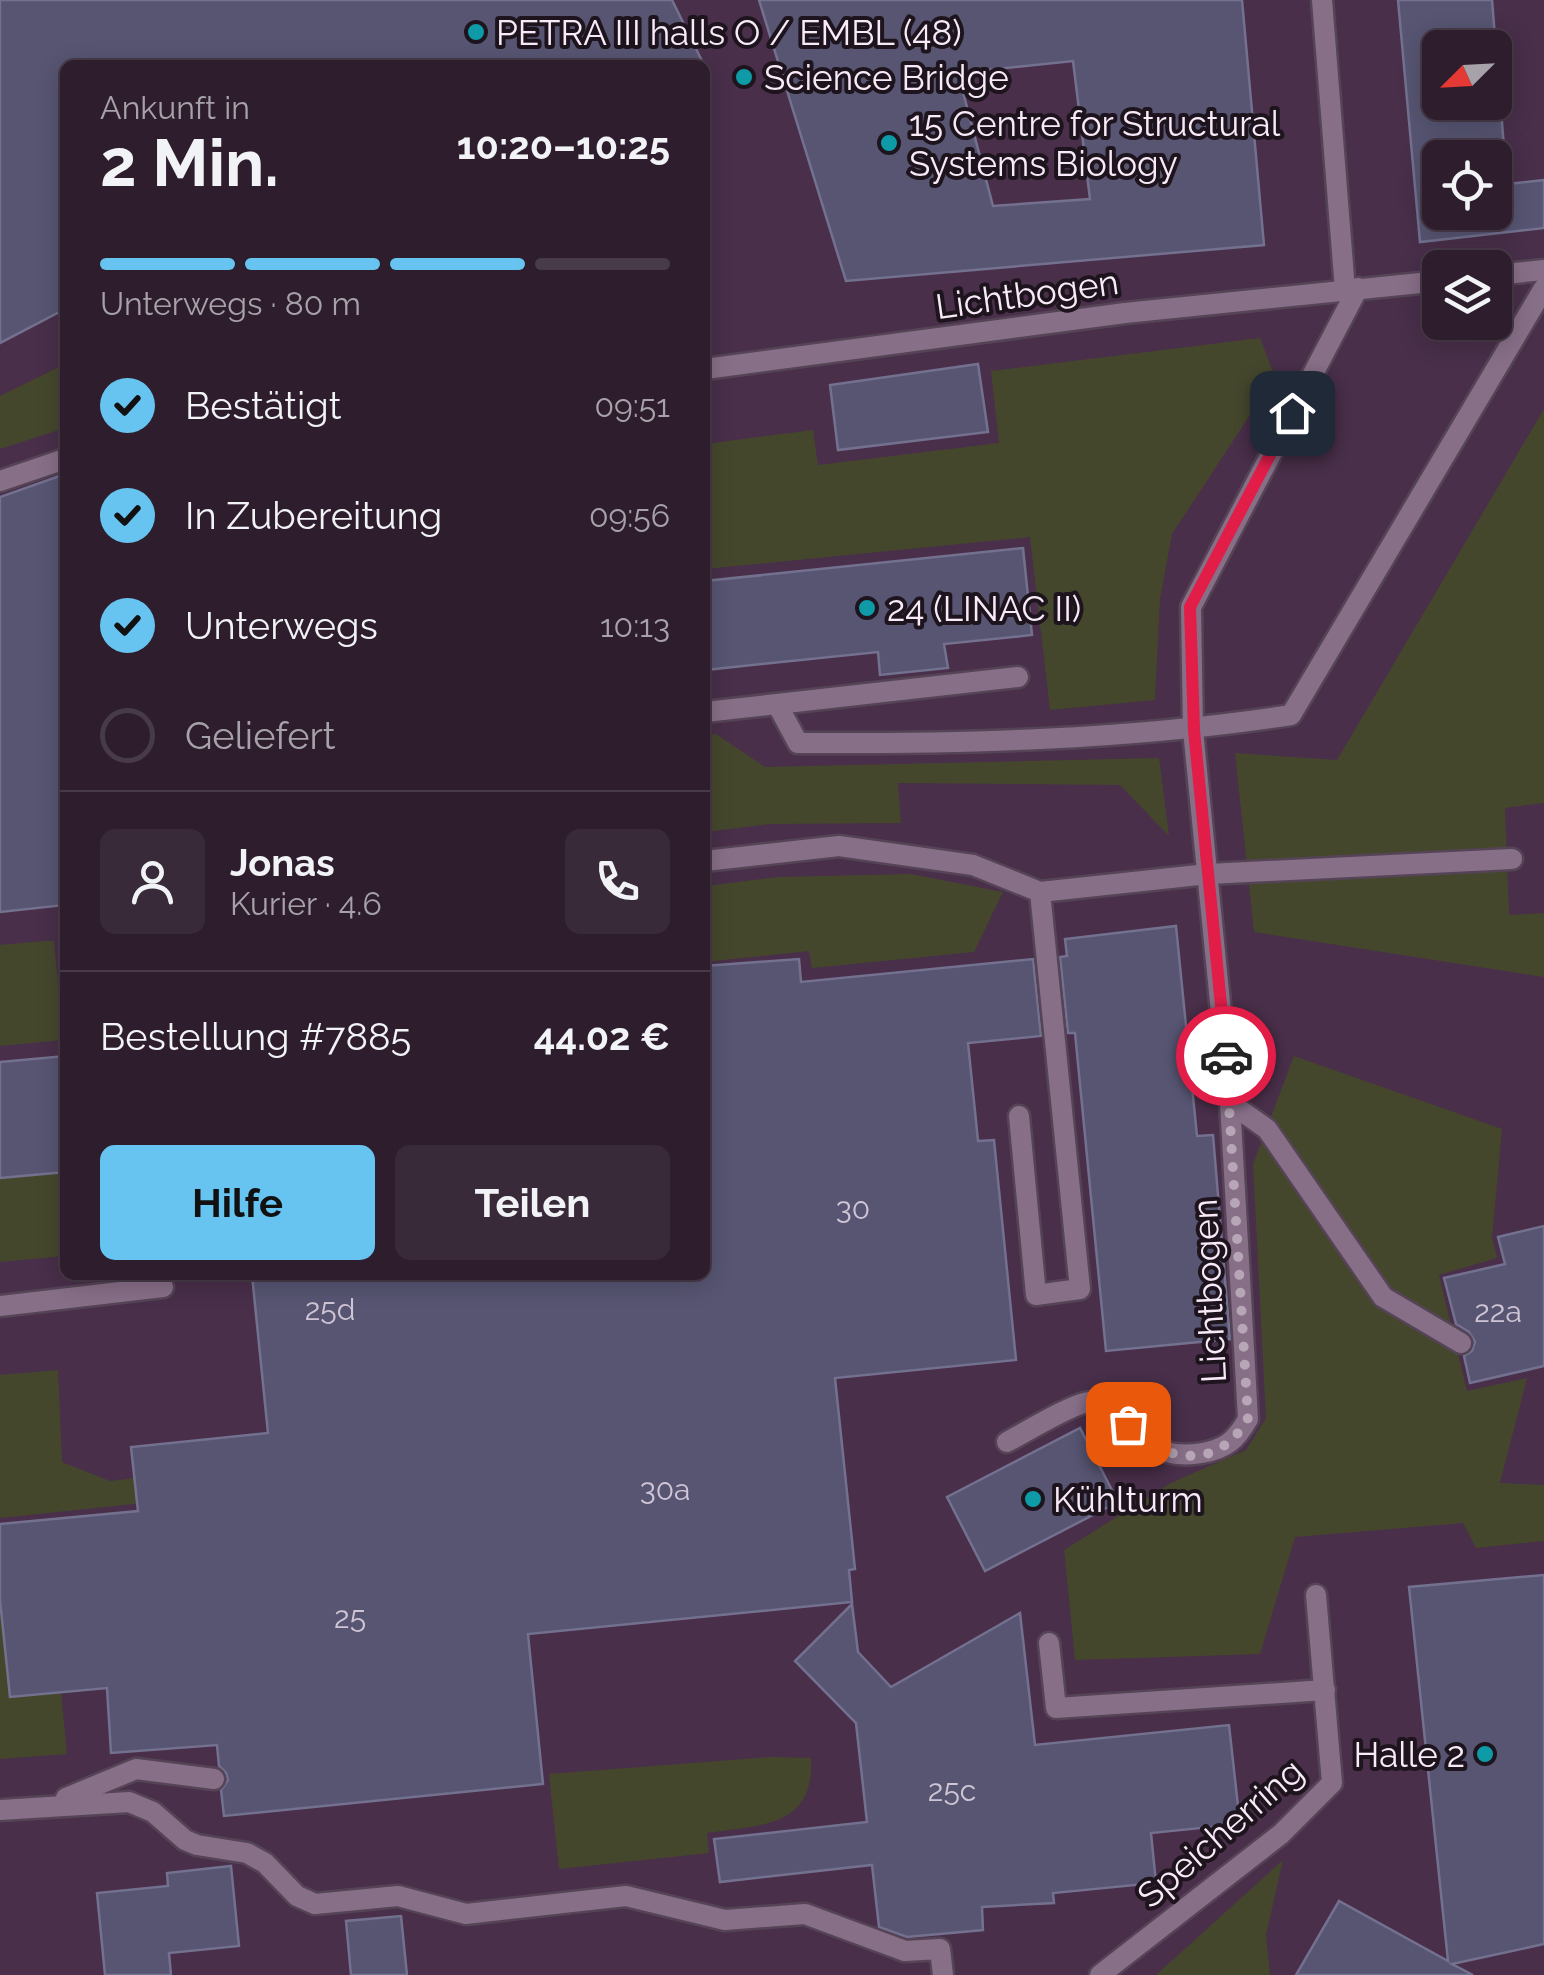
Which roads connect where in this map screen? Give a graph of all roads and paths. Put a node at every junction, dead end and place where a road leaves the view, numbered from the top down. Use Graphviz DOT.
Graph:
graph roads {
  1 [pos="1322,0"];
  2 [pos="1544,270"];
  3 [pos="1512,273"];
  4 [pos="1422,282"];
  5 [pos="1544,288"];
  6 [pos="1351,289"];
  7 [pos="710,368"];
  8 [pos="60,461"];
  9 [pos="0,482"];
  10 [pos="1018,677"];
  11 [pos="776,704"];
  12 [pos="710,711"];
  13 [pos="1194,730"];
  14 [pos="710,859"];
  15 [pos="1512,859"];
  16 [pos="1208,874"];
  17 [pos="1040,892"];
  18 [pos="1230,1103"];
  19 [pos="1019,1116"];
  20 [pos="164,1287"];
  21 [pos="0,1306"];
  22 [pos="1460,1344"];
  23 [pos="1007,1442"];
  24 [pos="1316,1595"];
  25 [pos="1048,1643"];
  26 [pos="1324,1690"];
  27 [pos="214,1780"];
  28 [pos="46,1806"];
  29 [pos="0,1810"];
  30 [pos="943,1975"];
  31 [pos="1100,1975"];
  1 -- 6 [label="lane"];
  2 -- 3 [label="lane"];
  4 -- 6 [label="lane, Lichtbogen"];
  5 -- 13 [label="lane"];
  6 -- 7 [label="lane, Lichtbogen"];
  6 -- 13 [label="lane, Lichtbogen"];
  8 -- 9 [label="lane"];
  10 -- 11 [label="lane"];
  11 -- 12 [label="lane"];
  11 -- 13 [label="lane"];
  13 -- 16 [label="lane, Lichtbogen"];
  14 -- 17 [label="lane"];
  15 -- 16 [label="lane"];
  16 -- 17 [label="lane"];
  16 -- 18 [label="lane, Lichtbogen"];
  17 -- 19 [label="lane"];
  18 -- 22 [label="lane"];
  18 -- 23 [label="lane, Lichtbogen"];
  20 -- 21 [label="lane"];
  24 -- 26 [label="lane, Speicherring"];
  25 -- 26 [label="lane"];
  26 -- 31 [label="lane, Speicherring"];
  27 -- 28 [label="lane"];
  28 -- 29 [label="lane"];
  28 -- 30 [label="lane"];
}
